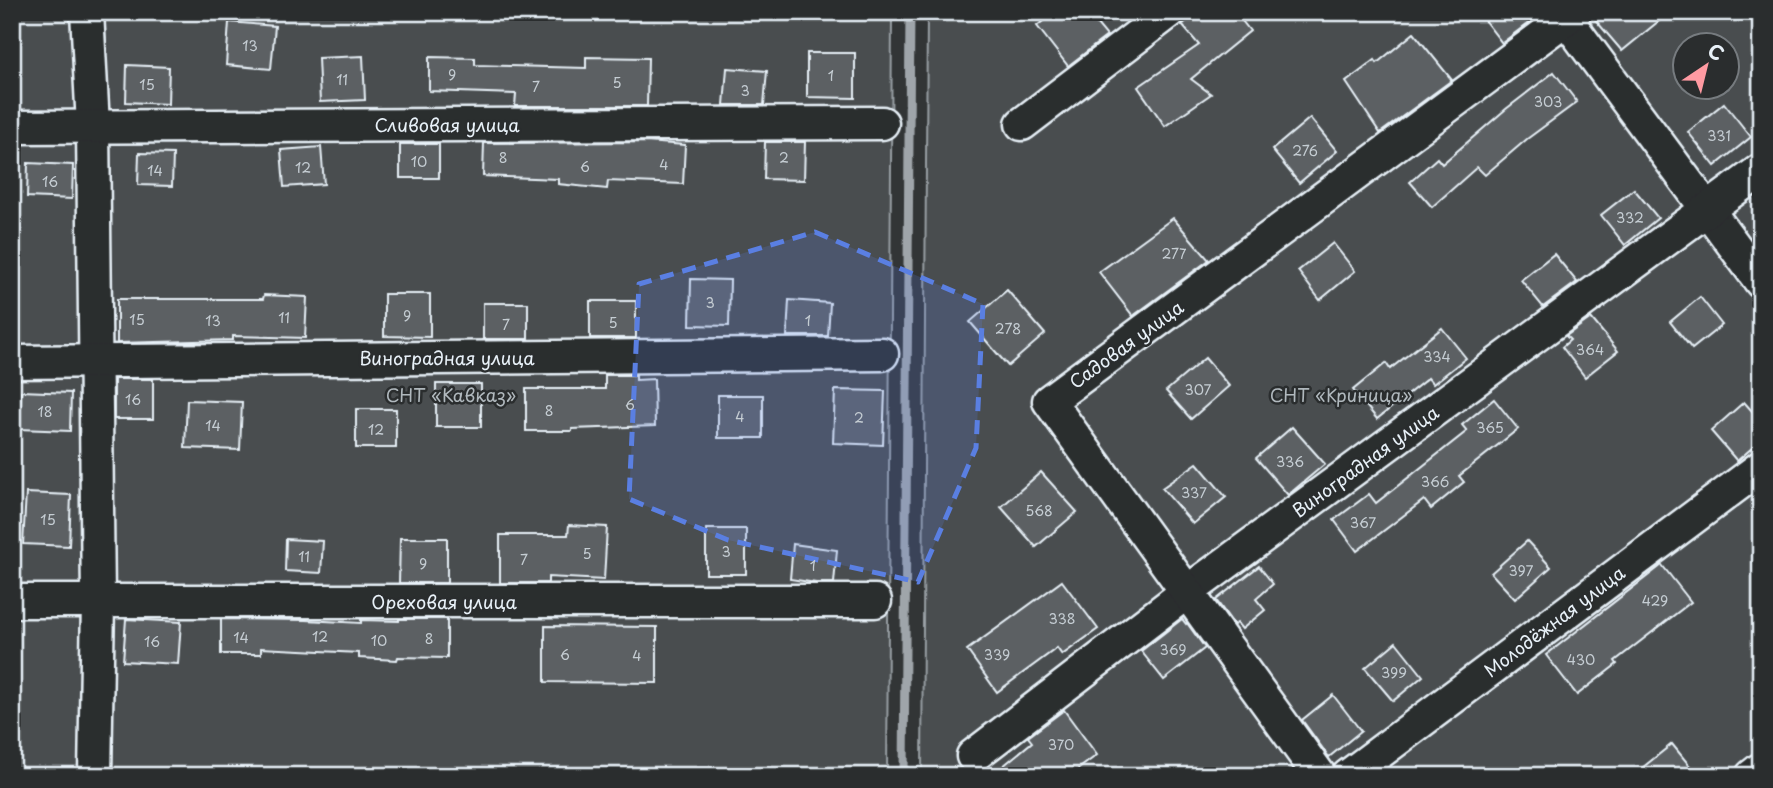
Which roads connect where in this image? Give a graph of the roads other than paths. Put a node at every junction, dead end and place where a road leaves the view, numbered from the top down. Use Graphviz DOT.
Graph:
graph roads {
  1 [pos="87,12"];
  2 [pos="1169,12"];
  3 [pos="1567,14"];
  4 [pos="882,123"];
  5 [pos="1022,124"];
  6 [pos="93,126"];
  7 [pos="12,127"];
  8 [pos="1761,170"];
  9 [pos="1708,210"];
  10 [pos="1761,282"];
  11 [pos="882,354"];
  12 [pos="96,360"];
  13 [pos="12,362"];
  14 [pos="1761,467"];
  15 [pos="1187,592"];
  16 [pos="12,601"];
  17 [pos="98,601"];
  18 [pos="876,601"];
  19 [pos="973,756"];
  20 [pos="1761,769"];
  21 [pos="95,776"];
  22 [pos="1320,776"];
  23 [pos="1348,776"];
  24 [pos="1752,776"];
  1 -- 6 [label="street"];
  2 -- 5 [label="street"];
  3 -- 9 [label="street"];
  3 -- 15 [label="street, Садовая улица"];
  4 -- 6 [label="street, Сливовая улица"];
  6 -- 7 [label="street, Сливовая улица"];
  6 -- 12 [label="street"];
  8 -- 9 [label="street, Виноградная улица"];
  9 -- 10 [label="street"];
  9 -- 15 [label="street, Виноградная улица"];
  11 -- 12 [label="street, Виноградная улица"];
  12 -- 13 [label="street, Виноградная улица"];
  12 -- 17 [label="street"];
  14 -- 23 [label="street, Молодёжная улица"];
  15 -- 19 [label="street, Виноградная улица"];
  15 -- 22 [label="street, Садовая улица"];
  16 -- 17 [label="street, Ореховая улица"];
  17 -- 18 [label="street, Ореховая улица"];
  17 -- 21 [label="street"];
  20 -- 24 [label="street"];
}
